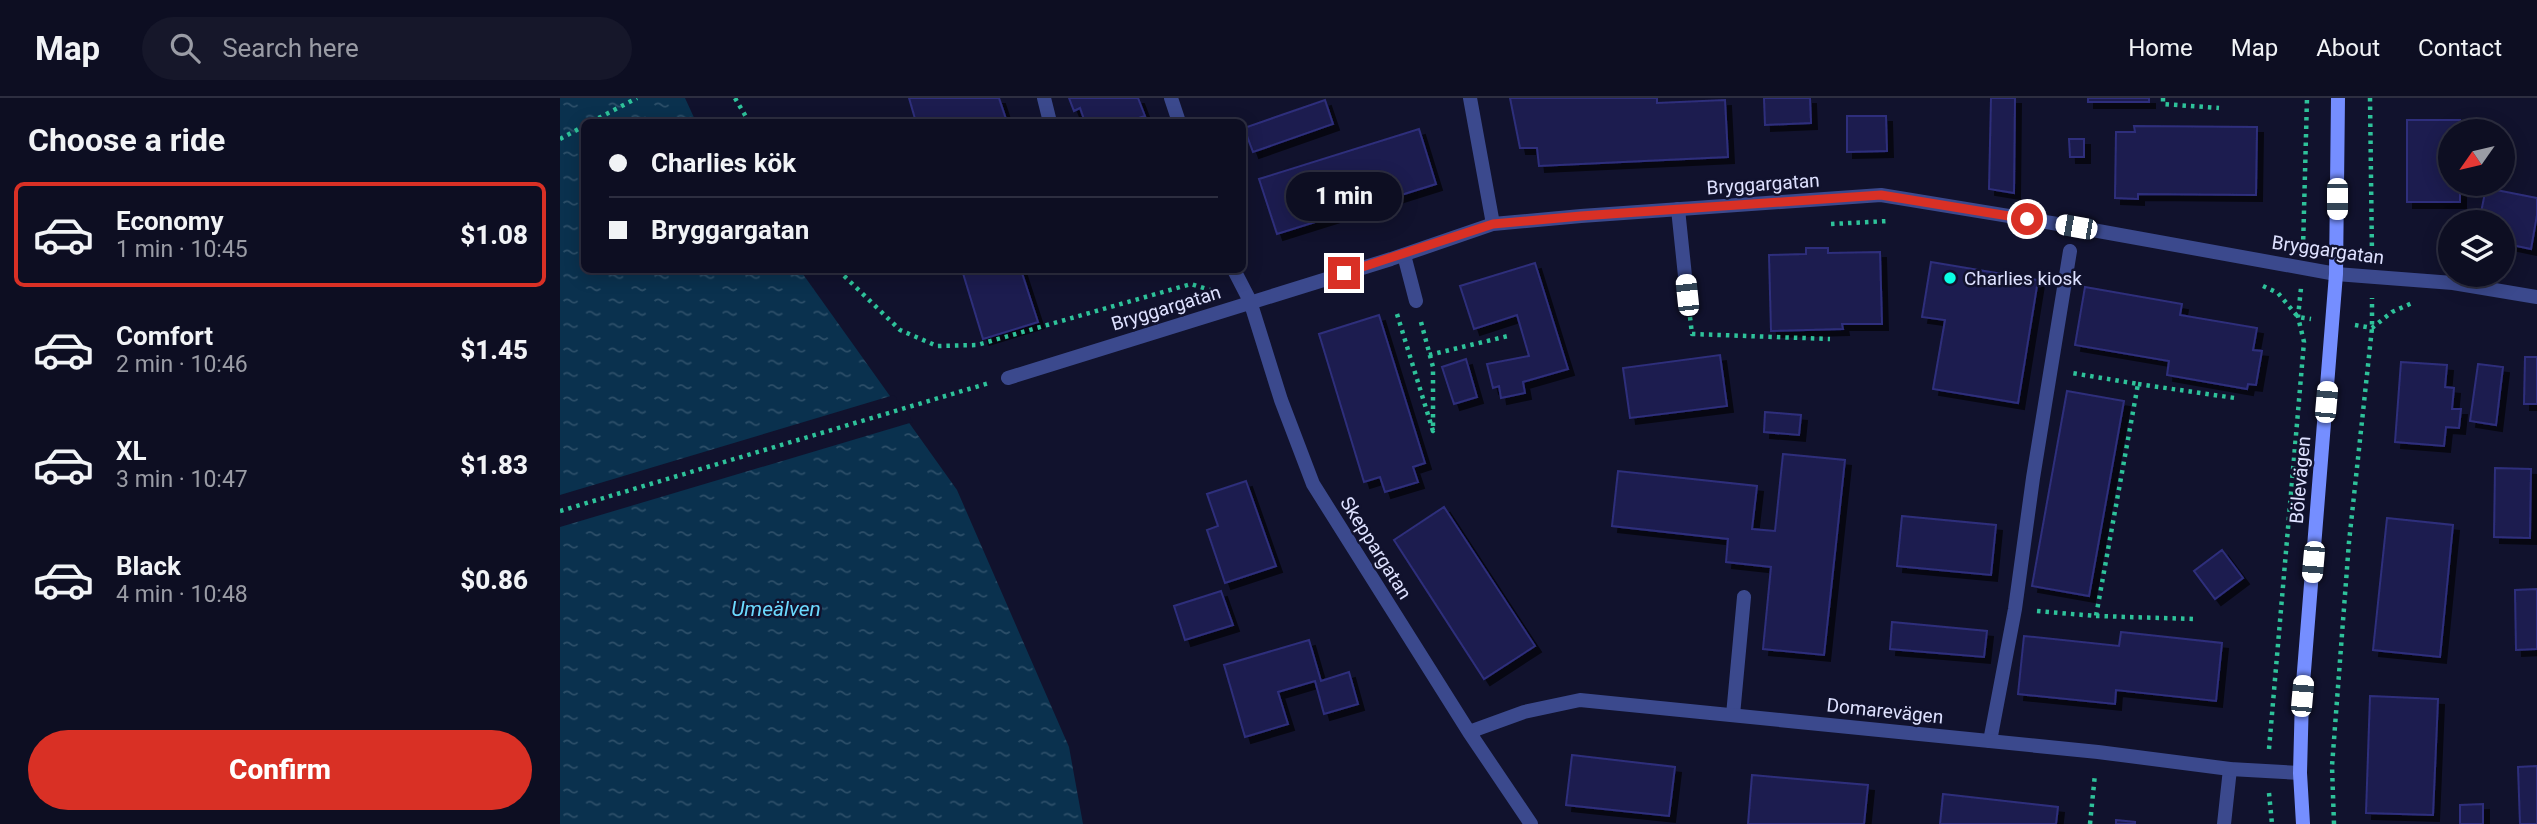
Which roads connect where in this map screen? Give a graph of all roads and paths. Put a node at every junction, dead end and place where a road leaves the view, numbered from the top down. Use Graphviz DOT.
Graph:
graph roads {
  1 [pos="637,98"];
  2 [pos="735,98"];
  3 [pos="1044,98"];
  4 [pos="1171,98"];
  5 [pos="1470,98"];
  6 [pos="2163,98"];
  7 [pos="2307,98"];
  8 [pos="2338,98"];
  9 [pos="2370,98"];
  10 [pos="2219,108"];
  11 [pos="598,119"];
  12 [pos="747,119"];
  13 [pos="1049,119"];
  14 [pos="1178,119"];
  15 [pos="581,128"];
  16 [pos="560,139"];
  17 [pos="1678,209"];
  18 [pos="1892,221"];
  19 [pos="1493,224"];
  20 [pos="1826,224"];
  21 [pos="2070,251"];
  22 [pos="1404,255"];
  23 [pos="2302,268"];
  24 [pos="841,273"];
  25 [pos="1236,273"];
  26 [pos="2336,274"];
  27 [pos="2372,277"];
  28 [pos="2255,282"];
  29 [pos="1687,295"];
  30 [pos="2537,297"];
  31 [pos="1250,301"];
  32 [pos="1416,301"];
  33 [pos="2423,302"];
  34 [pos="1395,307"];
  35 [pos="2298,317"];
  36 [pos="2332,322"];
  37 [pos="2372,328"];
  38 [pos="1508,336"];
  39 [pos="1830,339"];
  40 [pos="1429,355"];
  41 [pos="2051,369"];
  42 [pos="1008,378"];
  43 [pos="2138,384"];
  44 [pos="2235,398"];
  45 [pos="560,511"];
  46 [pos="1744,597"];
  47 [pos="2015,609"];
  48 [pos="2096,616"];
  49 [pos="2195,619"];
  50 [pos="1733,715"];
  51 [pos="1469,732"];
  52 [pos="1990,741"];
  53 [pos="2098,752"];
  54 [pos="2230,769"];
  55 [pos="2267,771"];
  56 [pos="2300,773"];
  57 [pos="1531,824"];
  58 [pos="2090,824"];
  59 [pos="2224,824"];
  60 [pos="2272,824"];
  61 [pos="2303,824"];
  62 [pos="2333,824"];
  1 -- 11 [label="path"];
  2 -- 12 [label="path"];
  3 -- 13 [label="street"];
  4 -- 14 [label="street"];
  5 -- 19 [label="street"];
  6 -- 10 [label="path"];
  7 -- 23 [label="path"];
  8 -- 26 [label="street, Bölevägen"];
  9 -- 27 [label="path"];
  15 -- 16 [label="path"];
  17 -- 19 [label="street, Bryggargatan"];
  17 -- 23 [label="street, Bryggargatan"];
  17 -- 29 [label="street"];
  18 -- 20 [label="path"];
  19 -- 22 [label="street, Bryggargatan"];
  21 -- 41 [label="street"];
  22 -- 31 [label="street, Bryggargatan"];
  22 -- 32 [label="street"];
  23 -- 26 [label="street, Bryggargatan"];
  23 -- 35 [label="path"];
  24 -- 31 [label="path"];
  25 -- 31 [label="street, Skeppargatan"];
  26 -- 27 [label="street, Bryggargatan"];
  26 -- 36 [label="street, Bölevägen"];
  27 -- 30 [label="street, Bryggargatan"];
  27 -- 37 [label="path"];
  28 -- 35 [label="path"];
  29 -- 39 [label="path"];
  31 -- 42 [label="street, Bryggargatan"];
  31 -- 51 [label="street, Skeppargatan"];
  32 -- 40 [label="path"];
  33 -- 37 [label="path"];
  34 -- 40 [label="path"];
  35 -- 36 [label="path"];
  35 -- 55 [label="path"];
  36 -- 37 [label="path"];
  36 -- 56 [label="street, Bölevägen"];
  37 -- 62 [label="path"];
  38 -- 40 [label="path"];
  41 -- 43 [label="path"];
  41 -- 47 [label="street"];
  42 -- 45 [label="path"];
  43 -- 44 [label="path"];
  43 -- 48 [label="path"];
  46 -- 50 [label="street"];
  47 -- 48 [label="path"];
  47 -- 52 [label="street"];
  48 -- 49 [label="path"];
  50 -- 51 [label="street, Domarevägen"];
  50 -- 52 [label="street, Domarevägen"];
  51 -- 57 [label="street, Skeppargatan"];
  52 -- 53 [label="street, Domarevägen"];
  53 -- 54 [label="street, Domarevägen"];
  53 -- 58 [label="path"];
  54 -- 55 [label="street, Domarevägen"];
  54 -- 59 [label="street"];
  55 -- 56 [label="street, Domarevägen"];
  55 -- 60 [label="path"];
  56 -- 61 [label="street, Bölevägen"];
}
